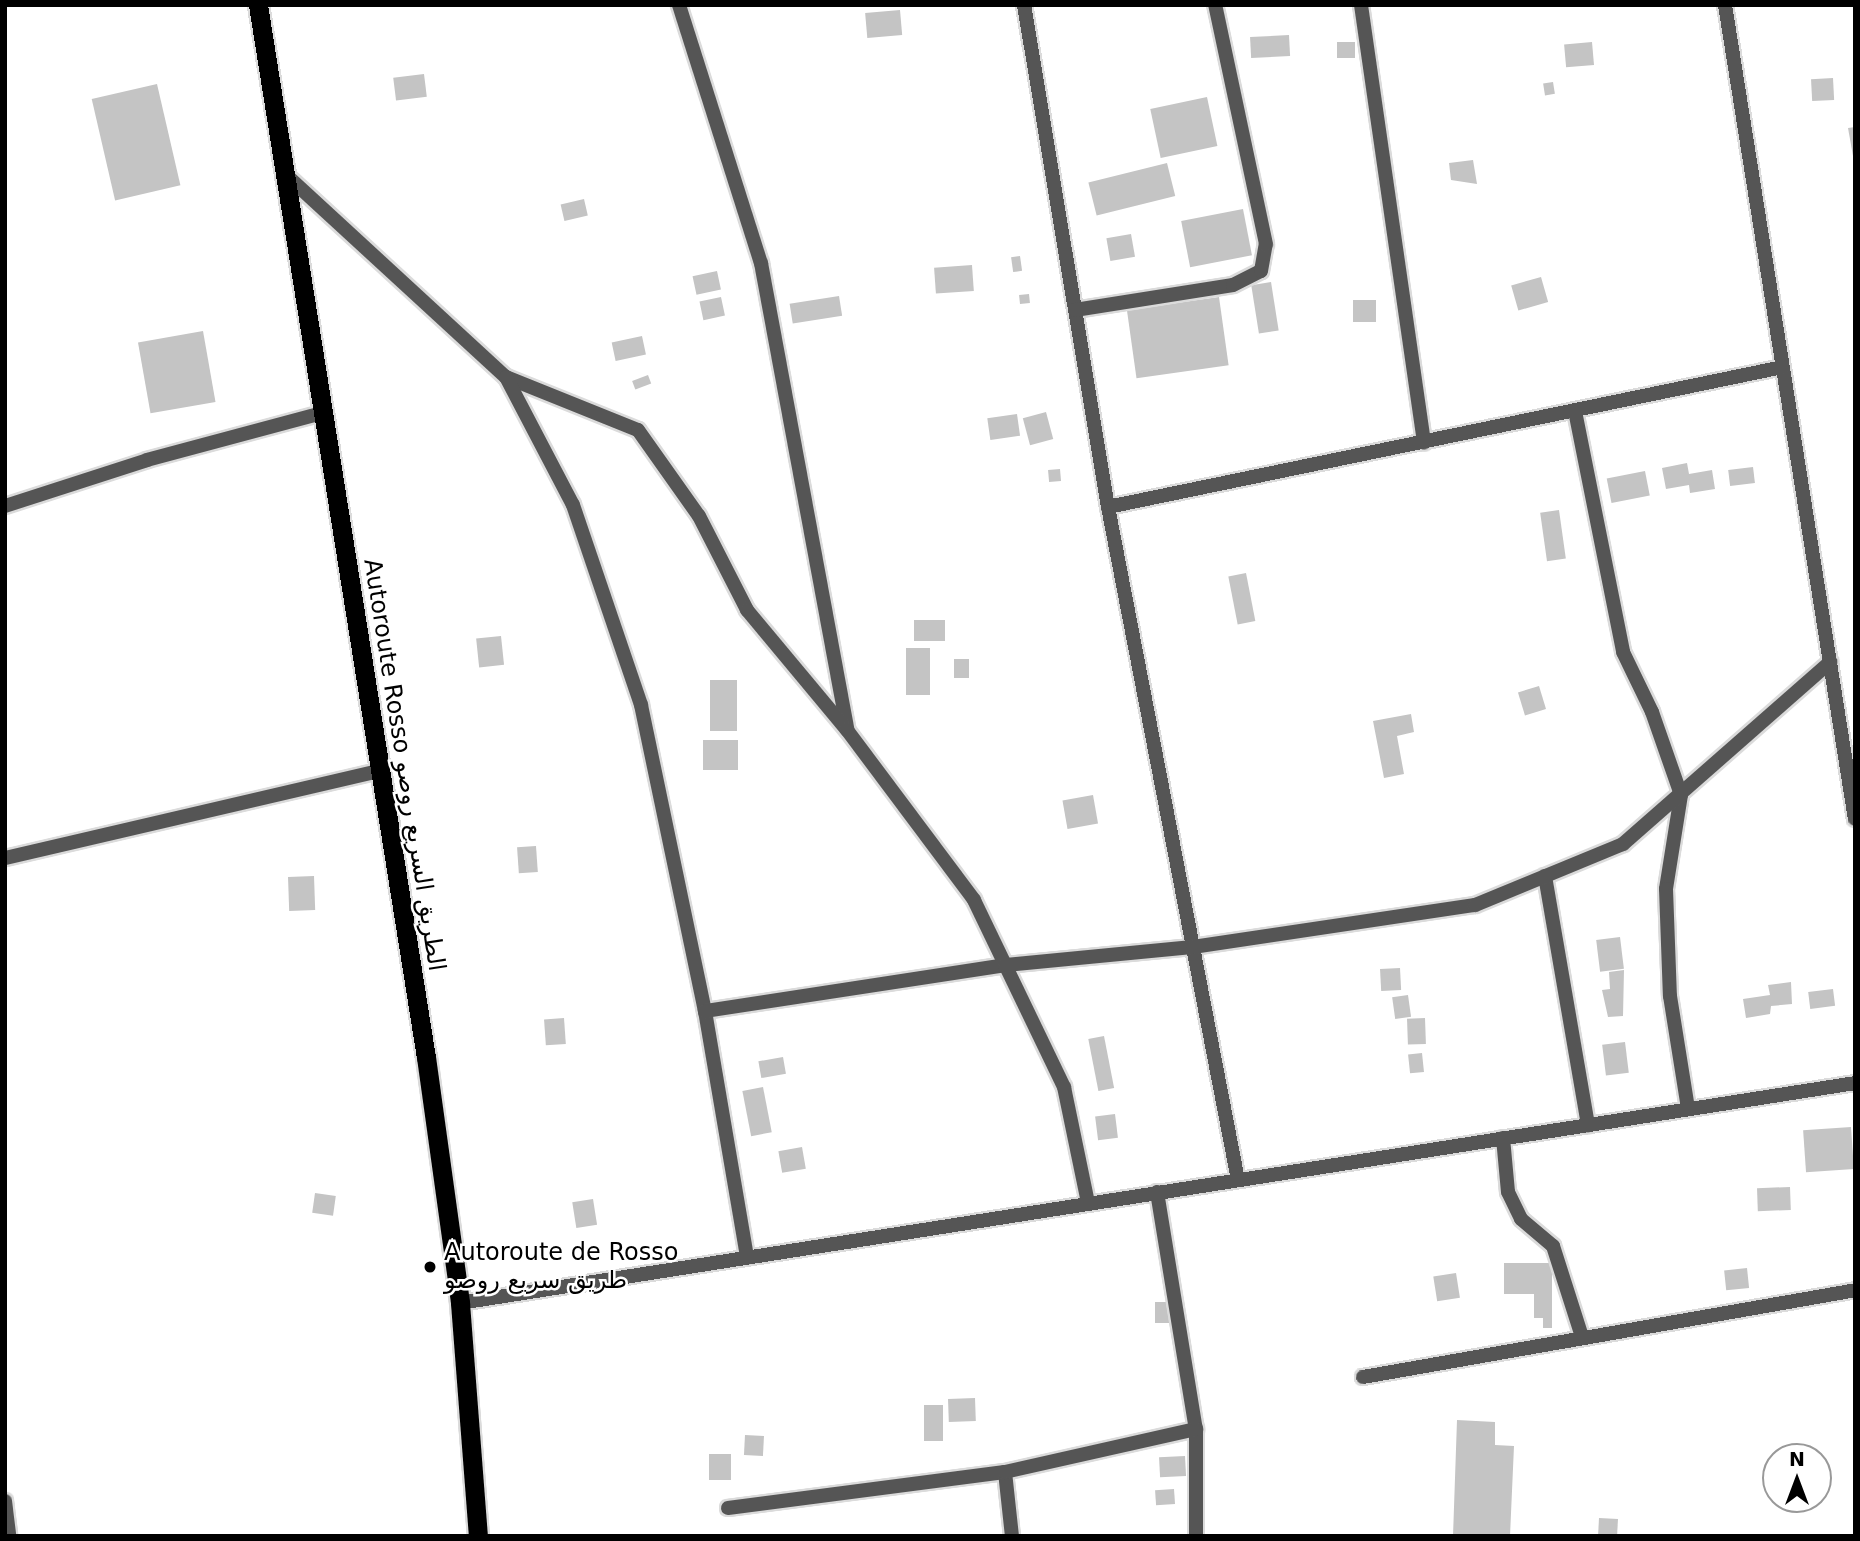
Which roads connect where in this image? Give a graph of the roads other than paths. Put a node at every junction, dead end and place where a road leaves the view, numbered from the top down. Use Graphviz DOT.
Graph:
graph roads {
  1 [pos="258,5"];
  2 [pos="679,5"];
  3 [pos="1024,5"];
  4 [pos="1215,5"];
  5 [pos="1361,5"];
  6 [pos="1725,5"];
  7 [pos="285,174"];
  8 [pos="1075,310"];
  9 [pos="1783,368"];
  10 [pos="506,377"];
  11 [pos="1575,411"];
  12 [pos="323,413"];
  13 [pos="1424,442"];
  14 [pos="5,506"];
  15 [pos="1108,507"];
  16 [pos="1830,662"];
  17 [pos="847,730"];
  18 [pos="380,771"];
  19 [pos="1681,795"];
  20 [pos="1855,819"];
  21 [pos="5,858"];
  22 [pos="1545,877"];
  23 [pos="1193,947"];
  24 [pos="1005,965"];
  25 [pos="705,1011"];
  26 [pos="1855,1083"];
  27 [pos="1688,1110"];
  28 [pos="1588,1125"];
  29 [pos="1503,1138"];
  30 [pos="1238,1180"];
  31 [pos="1157,1192"];
  32 [pos="1088,1203"];
  33 [pos="747,1257"];
  34 [pos="1855,1290"];
  35 [pos="460,1303"];
  36 [pos="1581,1337"];
  37 [pos="1363,1377"];
  38 [pos="1196,1429"];
  39 [pos="1004,1472"];
  40 [pos="5,1501"];
  41 [pos="728,1508"];
  42 [pos="9,1536"];
  43 [pos="478,1536"];
  44 [pos="1012,1536"];
  45 [pos="1196,1536"];
  1 -- 7 [label="highway, Autoroute Rosso الطريق السريع روصو"];
  2 -- 17 [label="street"];
  3 -- 8 [label="street"];
  4 -- 8 [label="street"];
  5 -- 13 [label="street"];
  6 -- 9 [label="street"];
  7 -- 10 [label="street"];
  7 -- 12 [label="highway, Autoroute Rosso الطريق السريع روصو"];
  8 -- 15 [label="street"];
  9 -- 11 [label="street"];
  9 -- 16 [label="street"];
  10 -- 17 [label="street"];
  10 -- 25 [label="street"];
  11 -- 13 [label="street"];
  11 -- 19 [label="street"];
  12 -- 14 [label="street"];
  12 -- 18 [label="highway, Autoroute Rosso الطريق السريع روصو"];
  13 -- 15 [label="street"];
  15 -- 23 [label="street"];
  16 -- 19 [label="street"];
  16 -- 20 [label="street"];
  17 -- 24 [label="street"];
  18 -- 21 [label="street"];
  18 -- 35 [label="highway, Autoroute Rosso الطريق السريع روصو"];
  19 -- 22 [label="street"];
  19 -- 27 [label="street"];
  22 -- 23 [label="street"];
  22 -- 28 [label="street"];
  23 -- 24 [label="street"];
  23 -- 30 [label="street"];
  24 -- 25 [label="street"];
  24 -- 32 [label="street"];
  25 -- 33 [label="street"];
  26 -- 27 [label="street"];
  27 -- 28 [label="street"];
  28 -- 29 [label="street"];
  29 -- 30 [label="street"];
  29 -- 36 [label="street"];
  30 -- 31 [label="street"];
  31 -- 32 [label="street"];
  31 -- 38 [label="street"];
  32 -- 33 [label="street"];
  33 -- 35 [label="street"];
  34 -- 36 [label="street"];
  35 -- 43 [label="highway, Autoroute Rosso الطريق السريع روصو"];
  36 -- 37 [label="street"];
  38 -- 39 [label="street"];
  38 -- 45 [label="street"];
  39 -- 41 [label="street"];
  39 -- 44 [label="street"];
  40 -- 42 [label="street"];
}
